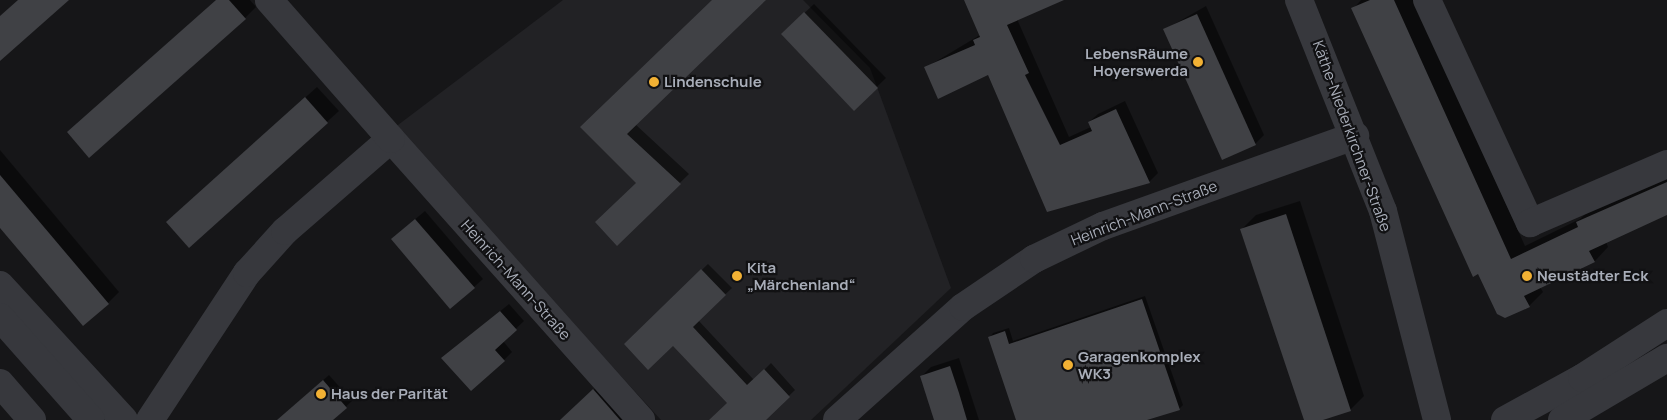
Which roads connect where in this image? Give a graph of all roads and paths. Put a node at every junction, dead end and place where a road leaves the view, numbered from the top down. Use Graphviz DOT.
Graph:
graph roads {
  1 [pos="269,0"];
  2 [pos="1427,0"];
  3 [pos="1304,2"];
  4 [pos="1355,136"];
  5 [pos="391,139"];
  6 [pos="1667,164"];
  7 [pos="0,285"];
  8 [pos="0,317"];
  9 [pos="1667,323"];
  10 [pos="1667,358"];
  11 [pos="0,384"];
  12 [pos="32,420"];
  13 [pos="91,420"];
  14 [pos="124,420"];
  15 [pos="150,420"];
  16 [pos="641,420"];
  17 [pos="837,420"];
  18 [pos="1436,420"];
  19 [pos="1505,420"];
  20 [pos="1562,420"];
  1 -- 5 [label="street, Heinrich-Mann-Straße"];
  2 -- 6 [label="street"];
  3 -- 4 [label="street, Käthe-Niederkirchner-Straße"];
  4 -- 17 [label="street, Heinrich-Mann-Straße"];
  4 -- 18 [label="street, Käthe-Niederkirchner-Straße"];
  5 -- 15 [label="street"];
  5 -- 16 [label="street, Heinrich-Mann-Straße"];
  7 -- 14 [label="street"];
  8 -- 13 [label="street"];
  9 -- 19 [label="street"];
  10 -- 20 [label="street"];
  11 -- 12 [label="street"];
}
